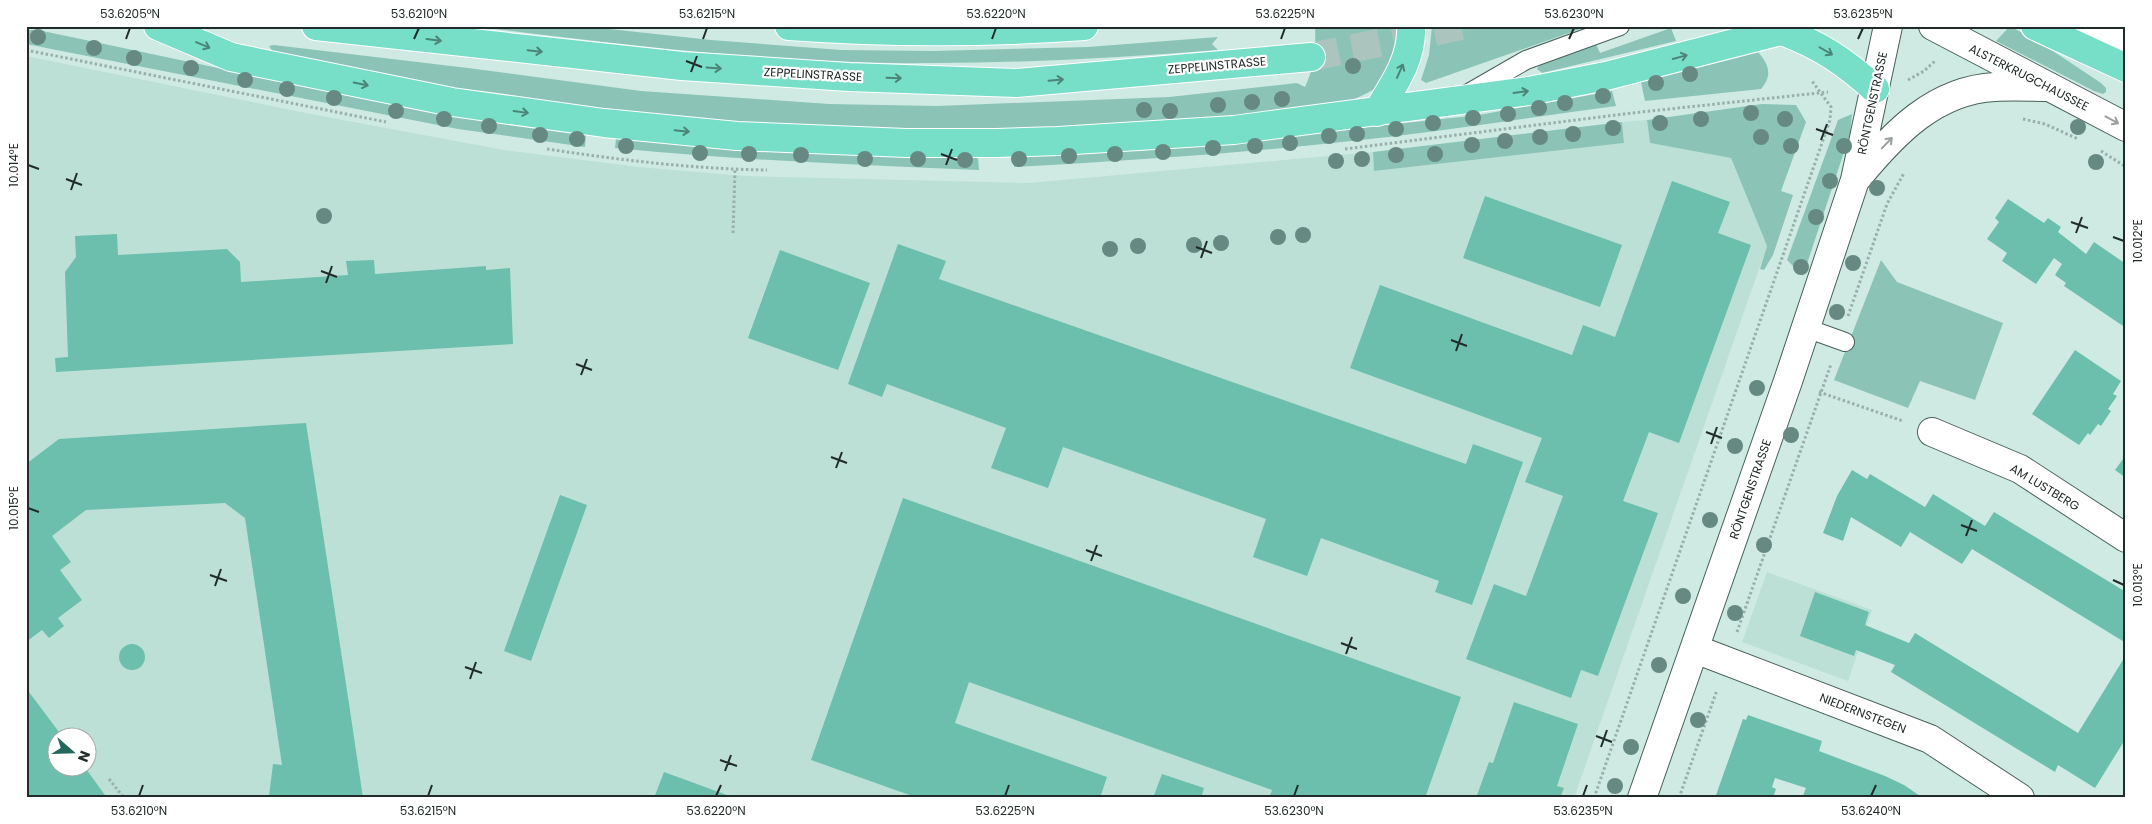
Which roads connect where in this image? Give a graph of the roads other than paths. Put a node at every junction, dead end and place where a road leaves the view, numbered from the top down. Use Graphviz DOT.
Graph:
graph roads {
  1 [pos="158,26"];
  2 [pos="316,26"];
  3 [pos="789,26"];
  4 [pos="1084,26"];
  5 [pos="1410,26"];
  6 [pos="1620,26"];
  7 [pos="1888,26"];
  8 [pos="1933,26"];
  9 [pos="2035,26"];
  10 [pos="2075,26"];
  11 [pos="2113,26"];
  12 [pos="1791,28"];
  13 [pos="1311,57"];
  14 [pos="2126,57"];
  15 [pos="2126,67"];
  16 [pos="2050,87"];
  17 [pos="1875,89"];
  18 [pos="1456,101"];
  19 [pos="1377,112"];
  20 [pos="2126,127"];
  21 [pos="1855,180"];
  22 [pos="1806,328"];
  23 [pos="1842,341"];
  24 [pos="1932,432"];
  25 [pos="2126,538"];
  26 [pos="1695,649"];
  27 [pos="1642,798"];
  28 [pos="2020,798"];
  1 -- 19 [label="highway, one-way"];
  2 -- 13 [label="highway, ZEPPELINSTRASSE, one-way"];
  3 -- 4 [label="highway"];
  19 -- 5 [label="highway, one-way"];
  6 -- 18 [label="lane"];
  7 -- 17 [label="street, RÖNTGENSTRASSE"];
  8 -- 16 [label="street, ALSTERKRUGCHAUSSEE"];
  9 -- 15 [label="highway"];
  10 -- 15 [label="street"];
  11 -- 14 [label="street"];
  12 -- 17 [label="highway, one-way"];
  18 -- 12 [label="highway, one-way"];
  16 -- 20 [label="street, ALSTERKRUGCHAUSSEE, one-way"];
  21 -- 16 [label="street, RÖNTGENSTRASSE, one-way"];
  17 -- 21 [label="street, RÖNTGENSTRASSE"];
  18 -- 19 [label="highway"];
  21 -- 22 [label="street, RÖNTGENSTRASSE"];
  22 -- 23 [label="lane"];
  22 -- 26 [label="street, RÖNTGENSTRASSE"];
  24 -- 25 [label="street, AM LUSTBERG"];
  26 -- 27 [label="street, RÖNTGENSTRASSE"];
  26 -- 28 [label="street, NIEDERNSTEGEN"];
}
